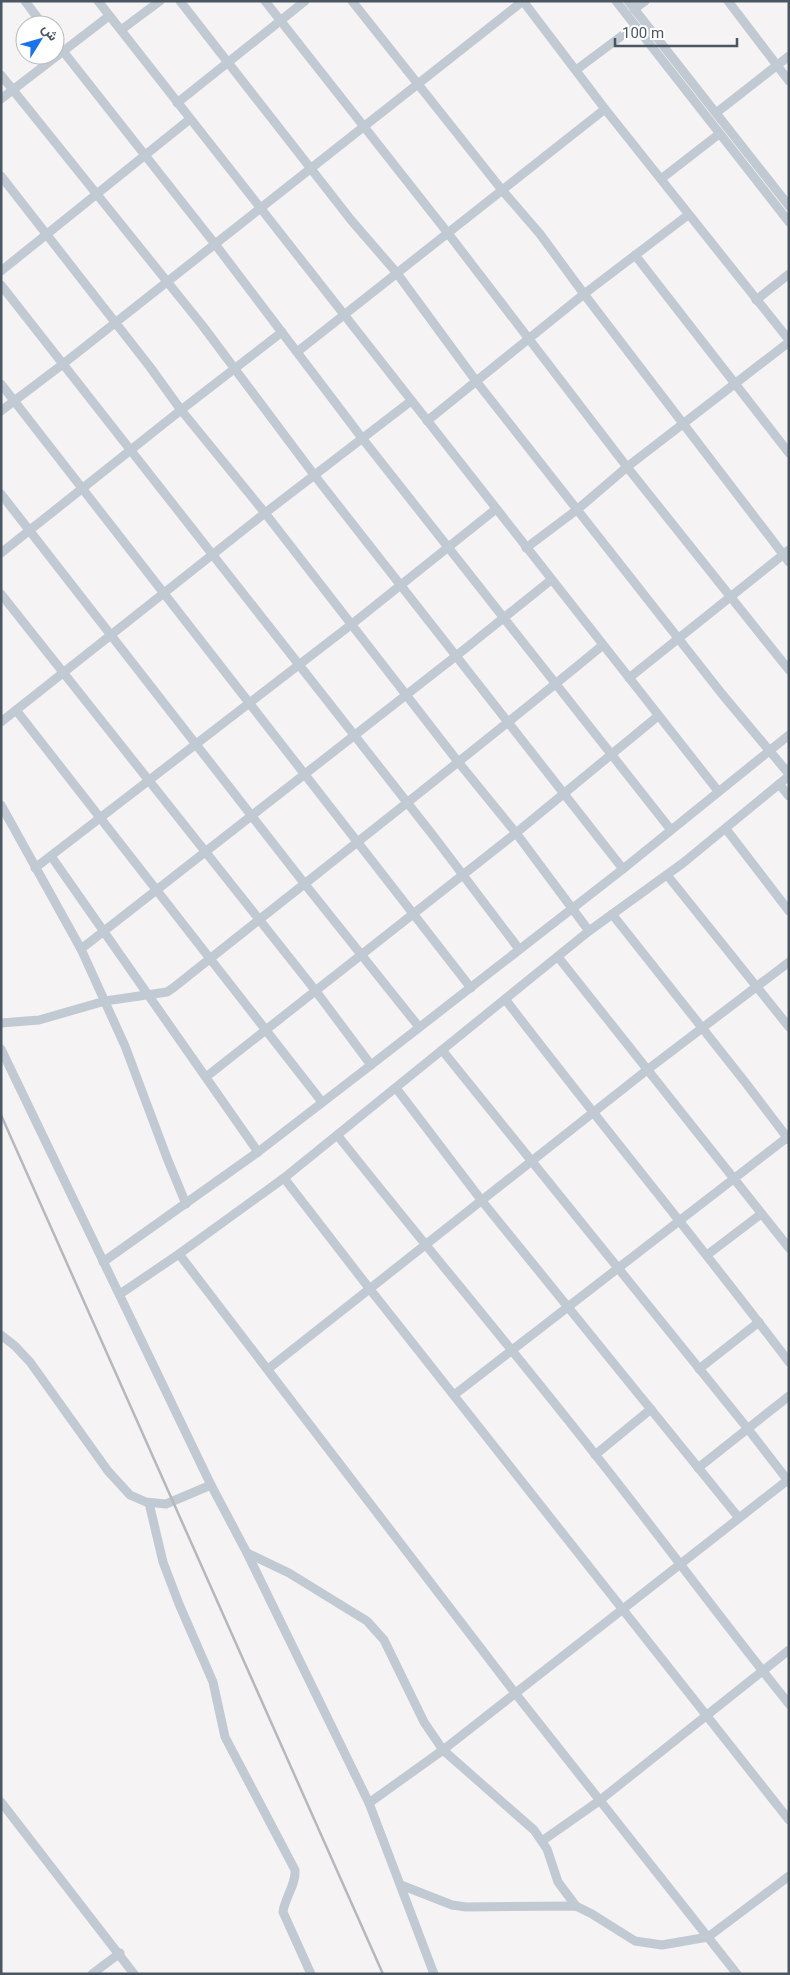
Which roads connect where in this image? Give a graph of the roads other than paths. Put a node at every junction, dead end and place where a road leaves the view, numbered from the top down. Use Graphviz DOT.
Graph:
graph roads {
  1 [pos="25,1"];
  2 [pos="98,1"];
  3 [pos="160,1"];
  4 [pos="180,1"];
  5 [pos="265,1"];
  6 [pos="305,1"];
  7 [pos="352,1"];
  8 [pos="523,1"];
  9 [pos="616,1"];
  10 [pos="628,1"];
  11 [pos="645,1"];
  12 [pos="728,1"];
  13 [pos="634,9"];
  14 [pos="36,15"];
  15 [pos="109,16"];
  16 [pos="280,20"];
  17 [pos="635,26"];
  18 [pos="121,30"];
  19 [pos="65,49"];
  20 [pos="65,54"];
  21 [pos="789,56"];
  22 [pos="228,63"];
  23 [pos="45,65"];
  24 [pos="776,65"];
  25 [pos="576,70"];
  26 [pos="1,75"];
  27 [pos="789,81"];
  28 [pos="418,83"];
  29 [pos="13,90"];
  30 [pos="1,99"];
  31 [pos="177,103"];
  32 [pos="605,109"];
  33 [pos="716,113"];
  34 [pos="190,119"];
  35 [pos="363,126"];
  36 [pos="720,134"];
  37 [pos="144,155"];
  38 [pos="311,168"];
  39 [pos="1,176"];
  40 [pos="661,179"];
  41 [pos="502,190"];
  42 [pos="96,193"];
  43 [pos="789,206"];
  44 [pos="261,208"];
  45 [pos="688,215"];
  46 [pos="789,222"];
  47 [pos="447,232"];
  48 [pos="46,236"];
  49 [pos="215,244"];
  50 [pos="635,255"];
  51 [pos="1,271"];
  52 [pos="396,272"];
  53 [pos="789,274"];
  54 [pos="168,282"];
  55 [pos="1,285"];
  56 [pos="584,294"];
  57 [pos="756,300"];
  58 [pos="344,314"];
  59 [pos="116,324"];
  60 [pos="282,332"];
  61 [pos="528,338"];
  62 [pos="789,341"];
  63 [pos="297,352"];
  64 [pos="63,364"];
  65 [pos="235,368"];
  66 [pos="476,381"];
  67 [pos="1,384"];
  68 [pos="734,384"];
  69 [pos="14,401"];
  70 [pos="411,401"];
  71 [pos="180,410"];
  72 [pos="1,411"];
  73 [pos="427,421"];
  74 [pos="684,424"];
  75 [pos="362,438"];
  76 [pos="131,450"];
  77 [pos="789,453"];
  78 [pos="627,466"];
  79 [pos="314,476"];
  80 [pos="82,489"];
  81 [pos="1,494"];
  82 [pos="496,508"];
  83 [pos="578,509"];
  84 [pos="265,513"];
  85 [pos="30,530"];
  86 [pos="449,546"];
  87 [pos="526,548"];
  88 [pos="1,552"];
  89 [pos="213,555"];
  90 [pos="787,556"];
  91 [pos="551,580"];
  92 [pos="400,585"];
  93 [pos="1,594"];
  94 [pos="164,594"];
  95 [pos="732,598"];
  96 [pos="504,618"];
  97 [pos="352,624"];
  98 [pos="111,636"];
  99 [pos="678,638"];
  100 [pos="603,645"];
  101 [pos="456,656"];
  102 [pos="298,665"];
  103 [pos="789,670"];
  104 [pos="63,672"];
  105 [pos="629,678"];
  106 [pos="556,684"];
  107 [pos="406,695"];
  108 [pos="250,703"];
  109 [pos="16,710"];
  110 [pos="658,716"];
  111 [pos="1,722"];
  112 [pos="508,723"];
  113 [pos="354,735"];
  114 [pos="789,735"];
  115 [pos="195,744"];
  116 [pos="768,752"];
  117 [pos="610,754"];
  118 [pos="459,764"];
  119 [pos="304,774"];
  120 [pos="789,775"];
  121 [pos="148,780"];
  122 [pos="780,784"];
  123 [pos="718,791"];
  124 [pos="563,793"];
  125 [pos="789,796"];
  126 [pos="408,804"];
  127 [pos="1,805"];
  128 [pos="252,815"];
  129 [pos="100,818"];
  130 [pos="4,821"];
  131 [pos="726,829"];
  132 [pos="671,830"];
  133 [pos="516,832"];
  134 [pos="358,844"];
  135 [pos="204,851"];
  136 [pos="51,856"];
  137 [pos="35,868"];
  138 [pos="622,869"];
  139 [pos="463,875"];
  140 [pos="667,875"];
  141 [pos="304,883"];
  142 [pos="156,890"];
  143 [pos="572,908"];
  144 [pos="789,911"];
  145 [pos="412,914"];
  146 [pos="612,914"];
  147 [pos="258,920"];
  148 [pos="103,931"];
  149 [pos="589,931"];
  150 [pos="81,949"];
  151 [pos="519,949"];
  152 [pos="362,954"];
  153 [pos="558,957"];
  154 [pos="210,959"];
  155 [pos="789,962"];
  156 [pos="756,987"];
  157 [pos="471,988"];
  158 [pos="315,990"];
  159 [pos="148,994"];
  160 [pos="505,999"];
  161 [pos="105,1001"];
  162 [pos="1,1023"];
  163 [pos="419,1027"];
  164 [pos="789,1027"];
  165 [pos="702,1029"];
  166 [pos="265,1030"];
  167 [pos="1,1049"];
  168 [pos="442,1050"];
  169 [pos="371,1065"];
  170 [pos="647,1070"];
  171 [pos="206,1077"];
  172 [pos="396,1088"];
  173 [pos="322,1102"];
  174 [pos="593,1114"];
  175 [pos="338,1136"];
  176 [pos="788,1138"];
  177 [pos="258,1152"];
  178 [pos="532,1161"];
  179 [pos="284,1178"];
  180 [pos="733,1179"];
  181 [pos="482,1201"];
  182 [pos="186,1204"];
  183 [pos="761,1214"];
  184 [pos="679,1220"];
  185 [pos="425,1246"];
  186 [pos="789,1248"];
  187 [pos="179,1254"];
  188 [pos="708,1255"];
  189 [pos="103,1262"];
  190 [pos="617,1268"];
  191 [pos="369,1288"];
  192 [pos="120,1294"];
  193 [pos="568,1306"];
  194 [pos="759,1322"];
  195 [pos="1,1335"];
  196 [pos="512,1350"];
  197 [pos="789,1362"];
  198 [pos="268,1369"];
  199 [pos="699,1369"];
  200 [pos="454,1395"];
  201 [pos="789,1396"];
  202 [pos="651,1409"];
  203 [pos="748,1429"];
  204 [pos="595,1455"];
  205 [pos="698,1468"];
  206 [pos="788,1480"];
  207 [pos="211,1485"];
  208 [pos="149,1502"];
  209 [pos="739,1518"];
  210 [pos="247,1553"];
  211 [pos="680,1565"];
  212 [pos="623,1609"];
  213 [pos="789,1650"];
  214 [pos="762,1671"];
  215 [pos="516,1694"];
  216 [pos="789,1704"];
  217 [pos="706,1716"];
  218 [pos="443,1750"];
  219 [pos="599,1801"];
  220 [pos="1,1802"];
  221 [pos="369,1802"];
  222 [pos="789,1820"];
  223 [pos="542,1841"];
  224 [pos="789,1876"];
  225 [pos="401,1886"];
  226 [pos="576,1906"];
  227 [pos="708,1937"];
  228 [pos="120,1953"];
  229 [pos="92,1974"];
  230 [pos="134,1974"];
  231 [pos="311,1974"];
  232 [pos="434,1974"];
  233 [pos="737,1974"];
  1 -- 14 [label="street"];
  2 -- 15 [label="street"];
  3 -- 18 [label="street"];
  4 -- 22 [label="street"];
  5 -- 16 [label="street"];
  6 -- 16 [label="street"];
  7 -- 28 [label="street"];
  8 -- 25 [label="street"];
  8 -- 28 [label="street"];
  9 -- 17 [label="street"];
  10 -- 13 [label="street"];
  11 -- 13 [label="street"];
  12 -- 24 [label="street"];
  13 -- 33 [label="street"];
  15 -- 18 [label="street"];
  15 -- 19 [label="street"];
  16 -- 22 [label="street"];
  16 -- 35 [label="street"];
  17 -- 25 [label="street"];
  17 -- 36 [label="street"];
  18 -- 31 [label="street"];
  20 -- 37 [label="street"];
  21 -- 24 [label="street"];
  22 -- 31 [label="street"];
  22 -- 38 [label="street"];
  23 -- 29 [label="street"];
  24 -- 27 [label="street"];
  24 -- 33 [label="street"];
  25 -- 32 [label="street"];
  26 -- 29 [label="street"];
  28 -- 35 [label="street"];
  28 -- 41 [label="street"];
  29 -- 30 [label="street"];
  29 -- 42 [label="street"];
  31 -- 34 [label="street"];
  32 -- 40 [label="street"];
  32 -- 41 [label="street"];
  33 -- 43 [label="street"];
  34 -- 37 [label="street"];
  34 -- 44 [label="street"];
  35 -- 38 [label="street"];
  35 -- 47 [label="street"];
  36 -- 40 [label="street"];
  36 -- 46 [label="street"];
  37 -- 42 [label="street"];
  37 -- 49 [label="street"];
  38 -- 44 [label="street"];
  38 -- 52 [label="street"];
  39 -- 48 [label="street"];
  40 -- 45 [label="street"];
  41 -- 47 [label="street"];
  41 -- 56 [label="street"];
  42 -- 48 [label="street"];
  42 -- 54 [label="street"];
  44 -- 49 [label="street"];
  44 -- 58 [label="street"];
  45 -- 50 [label="street"];
  45 -- 57 [label="street"];
  47 -- 52 [label="street"];
  47 -- 61 [label="street"];
  48 -- 51 [label="street"];
  48 -- 59 [label="street"];
  49 -- 54 [label="street"];
  49 -- 60 [label="street"];
  50 -- 56 [label="street"];
  50 -- 68 [label="street"];
  52 -- 58 [label="street"];
  52 -- 66 [label="street"];
  53 -- 57 [label="street"];
  54 -- 59 [label="street"];
  54 -- 65 [label="street"];
  55 -- 64 [label="street"];
  56 -- 61 [label="street"];
  56 -- 74 [label="street"];
  57 -- 62 [label="street"];
  58 -- 63 [label="street"];
  58 -- 70 [label="street"];
  59 -- 64 [label="street"];
  59 -- 71 [label="street"];
  60 -- 63 [label="street"];
  60 -- 65 [label="street"];
  61 -- 66 [label="street"];
  61 -- 78 [label="street"];
  62 -- 68 [label="street"];
  63 -- 75 [label="street"];
  64 -- 69 [label="street"];
  64 -- 76 [label="street"];
  65 -- 71 [label="street"];
  65 -- 79 [label="street"];
  66 -- 73 [label="street"];
  66 -- 83 [label="street"];
  67 -- 69 [label="street"];
  68 -- 74 [label="street"];
  68 -- 77 [label="street"];
  69 -- 72 [label="street"];
  69 -- 80 [label="street"];
  70 -- 73 [label="street"];
  70 -- 75 [label="street"];
  71 -- 76 [label="street"];
  71 -- 84 [label="street"];
  73 -- 82 [label="street"];
  74 -- 78 [label="street"];
  74 -- 90 [label="street"];
  75 -- 79 [label="street"];
  75 -- 86 [label="street"];
  76 -- 80 [label="street"];
  76 -- 89 [label="street"];
  78 -- 83 [label="street"];
  78 -- 95 [label="street"];
  79 -- 84 [label="street"];
  79 -- 92 [label="street"];
  80 -- 85 [label="street"];
  80 -- 94 [label="street"];
  81 -- 85 [label="street"];
  82 -- 86 [label="street"];
  82 -- 87 [label="street"];
  83 -- 87 [label="street"];
  83 -- 99 [label="street"];
  84 -- 89 [label="street"];
  84 -- 97 [label="street"];
  85 -- 88 [label="street"];
  85 -- 98 [label="street"];
  86 -- 92 [label="street"];
  86 -- 96 [label="street"];
  87 -- 91 [label="street"];
  89 -- 94 [label="street"];
  89 -- 102 [label="street"];
  90 -- 95 [label="street"];
  91 -- 96 [label="street"];
  91 -- 100 [label="street"];
  92 -- 97 [label="street"];
  92 -- 101 [label="street"];
  93 -- 104 [label="street"];
  94 -- 98 [label="street"];
  94 -- 108 [label="street"];
  95 -- 99 [label="street"];
  95 -- 103 [label="street"];
  96 -- 101 [label="street"];
  96 -- 106 [label="street"];
  97 -- 102 [label="street"];
  97 -- 107 [label="street"];
  98 -- 104 [label="street"];
  98 -- 115 [label="street"];
  99 -- 105 [label="street"];
  99 -- 116 [label="street"];
  100 -- 105 [label="street"];
  100 -- 106 [label="street"];
  101 -- 107 [label="street"];
  101 -- 112 [label="street"];
  102 -- 108 [label="street"];
  102 -- 113 [label="street"];
  104 -- 109 [label="street"];
  104 -- 121 [label="street"];
  105 -- 110 [label="street"];
  106 -- 112 [label="street"];
  106 -- 117 [label="street"];
  107 -- 113 [label="street"];
  107 -- 118 [label="street"];
  108 -- 115 [label="street"];
  108 -- 119 [label="street"];
  109 -- 111 [label="street"];
  109 -- 129 [label="street"];
  110 -- 117 [label="street"];
  110 -- 123 [label="street"];
  112 -- 118 [label="street"];
  112 -- 124 [label="street"];
  113 -- 119 [label="street"];
  113 -- 126 [label="street"];
  114 -- 116 [label="street"];
  115 -- 121 [label="street"];
  115 -- 128 [label="street"];
  116 -- 120 [label="street"];
  116 -- 123 [label="street"];
  117 -- 124 [label="street"];
  117 -- 132 [label="street"];
  118 -- 126 [label="street"];
  118 -- 133 [label="street"];
  119 -- 128 [label="street"];
  119 -- 134 [label="street"];
  120 -- 122 [label="street"];
  121 -- 129 [label="street"];
  121 -- 135 [label="street"];
  122 -- 125 [label="street"];
  122 -- 131 [label="street"];
  123 -- 132 [label="street"];
  124 -- 133 [label="street"];
  124 -- 138 [label="street"];
  126 -- 134 [label="street"];
  126 -- 139 [label="street"];
  127 -- 130 [label="street"];
  128 -- 135 [label="street"];
  128 -- 141 [label="street"];
  129 -- 136 [label="street"];
  129 -- 142 [label="street"];
  130 -- 137 [label="street"];
  131 -- 140 [label="street"];
  131 -- 144 [label="street"];
  132 -- 138 [label="street"];
  133 -- 139 [label="street"];
  133 -- 143 [label="street"];
  134 -- 141 [label="street"];
  134 -- 145 [label="street"];
  135 -- 142 [label="street"];
  135 -- 147 [label="street"];
  136 -- 137 [label="street"];
  136 -- 148 [label="street"];
  137 -- 150 [label="street"];
  138 -- 143 [label="street"];
  139 -- 145 [label="street"];
  139 -- 151 [label="street"];
  140 -- 146 [label="street"];
  140 -- 156 [label="street"];
  141 -- 147 [label="street"];
  141 -- 152 [label="street"];
  142 -- 148 [label="street"];
  142 -- 154 [label="street"];
  143 -- 149 [label="street"];
  143 -- 151 [label="street"];
  145 -- 152 [label="street"];
  145 -- 157 [label="street"];
  146 -- 149 [label="street"];
  146 -- 165 [label="street"];
  147 -- 154 [label="street"];
  147 -- 158 [label="street"];
  148 -- 150 [label="street"];
  148 -- 159 [label="street"];
  149 -- 153 [label="street"];
  150 -- 161 [label="street"];
  151 -- 157 [label="street"];
  152 -- 158 [label="street"];
  152 -- 163 [label="street"];
  153 -- 160 [label="street"];
  153 -- 170 [label="street"];
  154 -- 159 [label="street"];
  154 -- 166 [label="street"];
  155 -- 156 [label="street"];
  156 -- 164 [label="street"];
  156 -- 165 [label="street"];
  157 -- 163 [label="street"];
  158 -- 166 [label="street"];
  158 -- 169 [label="street"];
  159 -- 161 [label="street"];
  159 -- 171 [label="street"];
  160 -- 168 [label="street"];
  160 -- 174 [label="street"];
  161 -- 162 [label="street"];
  161 -- 182 [label="street"];
  163 -- 169 [label="street"];
  165 -- 170 [label="street"];
  165 -- 176 [label="street"];
  166 -- 171 [label="street"];
  166 -- 173 [label="street"];
  167 -- 189 [label="street"];
  168 -- 172 [label="street"];
  168 -- 178 [label="street"];
  169 -- 173 [label="street"];
  170 -- 174 [label="street"];
  170 -- 180 [label="street"];
  171 -- 177 [label="street"];
  172 -- 175 [label="street"];
  172 -- 181 [label="street"];
  173 -- 177 [label="street"];
  174 -- 178 [label="street"];
  174 -- 184 [label="street"];
  175 -- 179 [label="street"];
  175 -- 185 [label="street"];
  176 -- 180 [label="street"];
  177 -- 182 [label="street"];
  178 -- 181 [label="street"];
  178 -- 190 [label="street"];
  179 -- 187 [label="street"];
  179 -- 191 [label="street"];
  180 -- 183 [label="street"];
  180 -- 184 [label="street"];
  181 -- 185 [label="street"];
  181 -- 193 [label="street"];
  182 -- 189 [label="street"];
  183 -- 186 [label="street"];
  183 -- 188 [label="street"];
  184 -- 188 [label="street"];
  184 -- 190 [label="street"];
  185 -- 191 [label="street"];
  185 -- 196 [label="street"];
  187 -- 192 [label="street"];
  187 -- 198 [label="street"];
  188 -- 194 [label="street"];
  189 -- 192 [label="street"];
  190 -- 193 [label="street"];
  190 -- 199 [label="street"];
  191 -- 198 [label="street"];
  191 -- 200 [label="street"];
  192 -- 207 [label="street"];
  193 -- 196 [label="street"];
  193 -- 202 [label="street"];
  194 -- 197 [label="street"];
  194 -- 199 [label="street"];
  195 -- 208 [label="street"];
  196 -- 200 [label="street"];
  196 -- 204 [label="street"];
  198 -- 215 [label="street"];
  199 -- 203 [label="street"];
  200 -- 212 [label="street"];
  201 -- 203 [label="street"];
  202 -- 204 [label="street"];
  202 -- 205 [label="street"];
  203 -- 205 [label="street"];
  203 -- 206 [label="street"];
  204 -- 211 [label="street"];
  205 -- 209 [label="street"];
  206 -- 209 [label="street"];
  207 -- 208 [label="street"];
  207 -- 210 [label="street"];
  208 -- 231 [label="street"];
  209 -- 211 [label="street"];
  210 -- 218 [label="street"];
  210 -- 221 [label="street"];
  211 -- 212 [label="street"];
  211 -- 214 [label="street"];
  212 -- 215 [label="street"];
  212 -- 217 [label="street"];
  213 -- 214 [label="street"];
  214 -- 216 [label="street"];
  214 -- 217 [label="street"];
  215 -- 218 [label="street"];
  215 -- 219 [label="street"];
  217 -- 219 [label="street"];
  217 -- 222 [label="street"];
  218 -- 221 [label="street"];
  218 -- 223 [label="street"];
  219 -- 223 [label="street"];
  219 -- 227 [label="street"];
  220 -- 228 [label="street"];
  221 -- 225 [label="street"];
  223 -- 226 [label="street"];
  224 -- 227 [label="street"];
  225 -- 226 [label="street"];
  225 -- 232 [label="street"];
  226 -- 227 [label="street"];
  227 -- 233 [label="street"];
  228 -- 229 [label="street"];
  228 -- 230 [label="street"];
}
